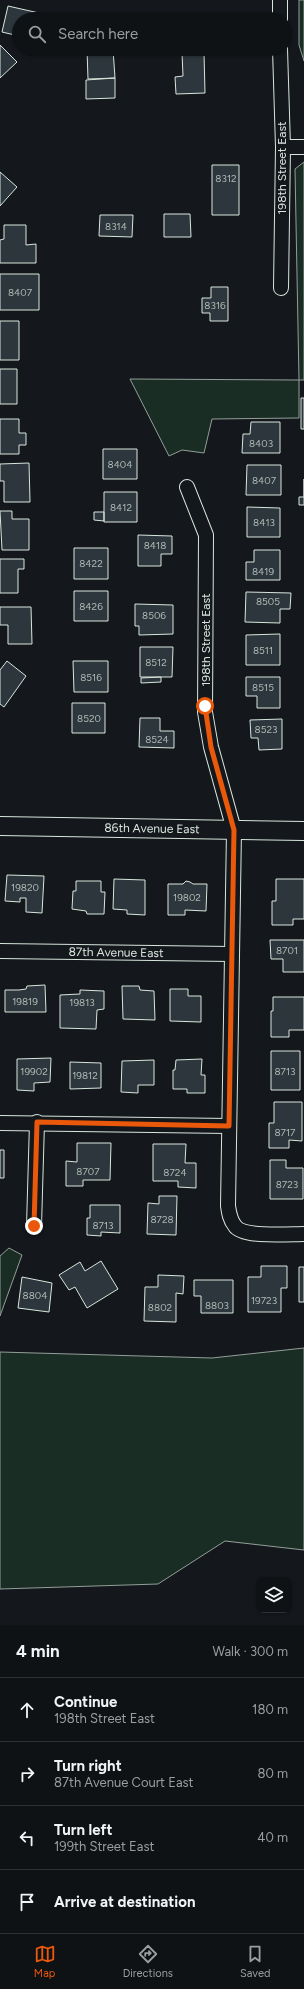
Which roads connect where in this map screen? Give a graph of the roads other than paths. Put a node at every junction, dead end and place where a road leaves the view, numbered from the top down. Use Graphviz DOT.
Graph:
graph roads {
  1 [pos="280,0"];
  2 [pos="280,12"];
  3 [pos="280,56"];
  4 [pos="283,147"];
  5 [pos="304,147"];
  6 [pos="281,288"];
  7 [pos="188,487"];
  8 [pos="0,826"];
  9 [pos="234,830"];
  10 [pos="304,830"];
  11 [pos="0,951"];
  12 [pos="231,954"];
  13 [pos="0,1122"];
  14 [pos="37,1122"];
  15 [pos="229,1126"];
  16 [pos="34,1226"];
  17 [pos="304,1234"];
  1 -- 2 [label="street"];
  3 -- 4 [label="street, 198th Street East"];
  4 -- 5 [label="street"];
  4 -- 6 [label="street, 198th Street East"];
  7 -- 9 [label="street, 198th Street East"];
  8 -- 9 [label="street, 86th Avenue East"];
  9 -- 10 [label="street, 86th Avenue East"];
  9 -- 12 [label="street, 198th Street East"];
  11 -- 12 [label="street, 87th Avenue East"];
  12 -- 15 [label="street, 198th Street East"];
  13 -- 14 [label="street"];
  14 -- 15 [label="street"];
  14 -- 16 [label="street"];
  15 -- 17 [label="street, 198th Street East"];
}
